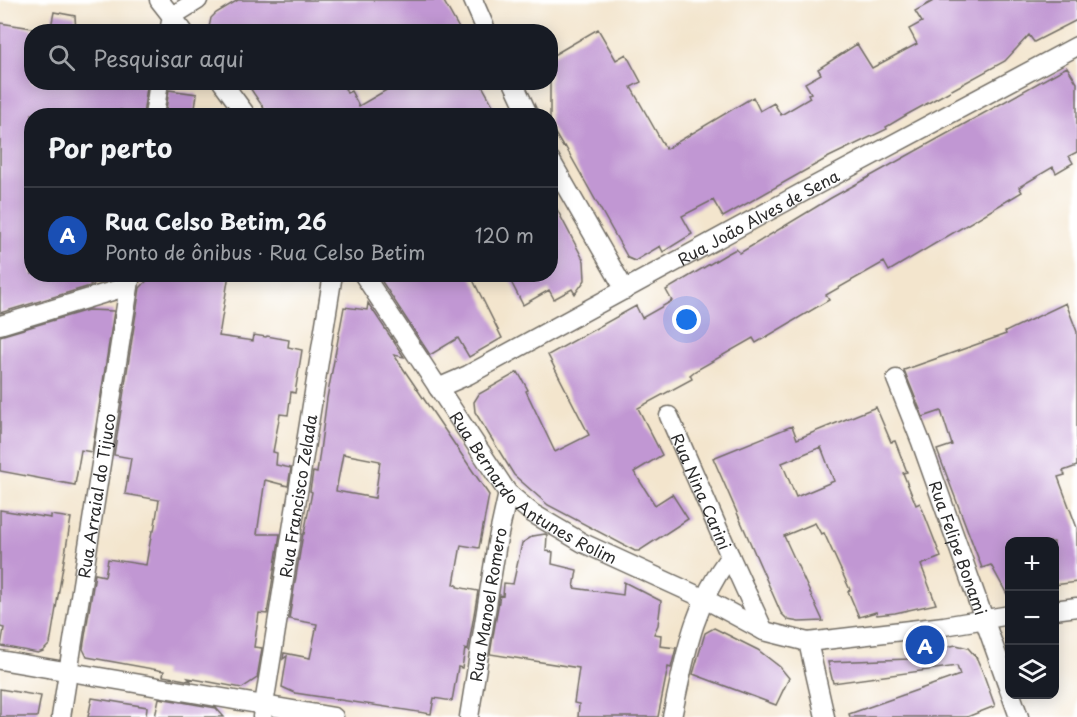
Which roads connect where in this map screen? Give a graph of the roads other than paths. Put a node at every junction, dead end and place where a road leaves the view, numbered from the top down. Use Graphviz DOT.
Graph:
graph roads {
  1 [pos="159,0"];
  2 [pos="198,0"];
  3 [pos="473,0"];
  4 [pos="170,24"];
  5 [pos="484,24"];
  6 [pos="1077,46"];
  7 [pos="158,90"];
  8 [pos="228,90"];
  9 [pos="517,90"];
  10 [pos="155,108"];
  11 [pos="241,108"];
  12 [pos="525,108"];
  13 [pos="558,173"];
  14 [pos="124,282"];
  15 [pos="130,282"];
  16 [pos="332,282"];
  17 [pos="368,282"];
  18 [pos="625,290"];
  19 [pos="0,325"];
  20 [pos="896,379"];
  21 [pos="438,388"];
  22 [pos="669,416"];
  23 [pos="508,493"];
  24 [pos="730,556"];
  25 [pos="704,598"];
  26 [pos="1077,608"];
  27 [pos="1059,610"];
  28 [pos="1005,616"];
  29 [pos="984,619"];
  30 [pos="764,631"];
  31 [pos="808,642"];
  32 [pos="0,660"];
  33 [pos="68,672"];
  34 [pos="263,712"];
  35 [pos="61,717"];
  36 [pos="334,717"];
  37 [pos="469,717"];
  38 [pos="672,717"];
  39 [pos="825,717"];
  40 [pos="1018,717"];
  1 -- 4 [label="street"];
  2 -- 4 [label="street"];
  3 -- 5 [label="street"];
  6 -- 18 [label="street, Rua João Alves de Sena"];
  7 -- 10 [label="street"];
  8 -- 11 [label="street"];
  9 -- 12 [label="street"];
  13 -- 18 [label="street"];
  14 -- 19 [label="street"];
  15 -- 33 [label="street, Rua Arraial do Tijuco"];
  16 -- 34 [label="street, Rua Francisco Zelada"];
  17 -- 21 [label="street, Rua Bernardo Antunes Rolim"];
  18 -- 21 [label="street, Rua João Alves de Sena"];
  20 -- 29 [label="street, Rua Felipe Bonami"];
  21 -- 23 [label="street, Rua Bernardo Antunes Rolim"];
  22 -- 24 [label="street, Rua Nina Carini"];
  23 -- 25 [label="street, Rua Bernardo Antunes Rolim"];
  23 -- 37 [label="street, Rua Manoel Romero"];
  24 -- 25 [label="street, Rua Nina Carini"];
  24 -- 30 [label="street"];
  25 -- 30 [label="street, Rua Bernardo Antunes Rolim"];
  25 -- 38 [label="street, Rua Nina Carini"];
  26 -- 27 [label="street"];
  28 -- 29 [label="street"];
  29 -- 31 [label="street"];
  29 -- 40 [label="street, Rua Felipe Bonami"];
  30 -- 31 [label="street, Rua Bernardo Antunes Rolim"];
  31 -- 39 [label="street"];
  32 -- 33 [label="street"];
  33 -- 34 [label="street"];
  33 -- 35 [label="street, Rua Arraial do Tijuco"];
  34 -- 36 [label="street"];
}
